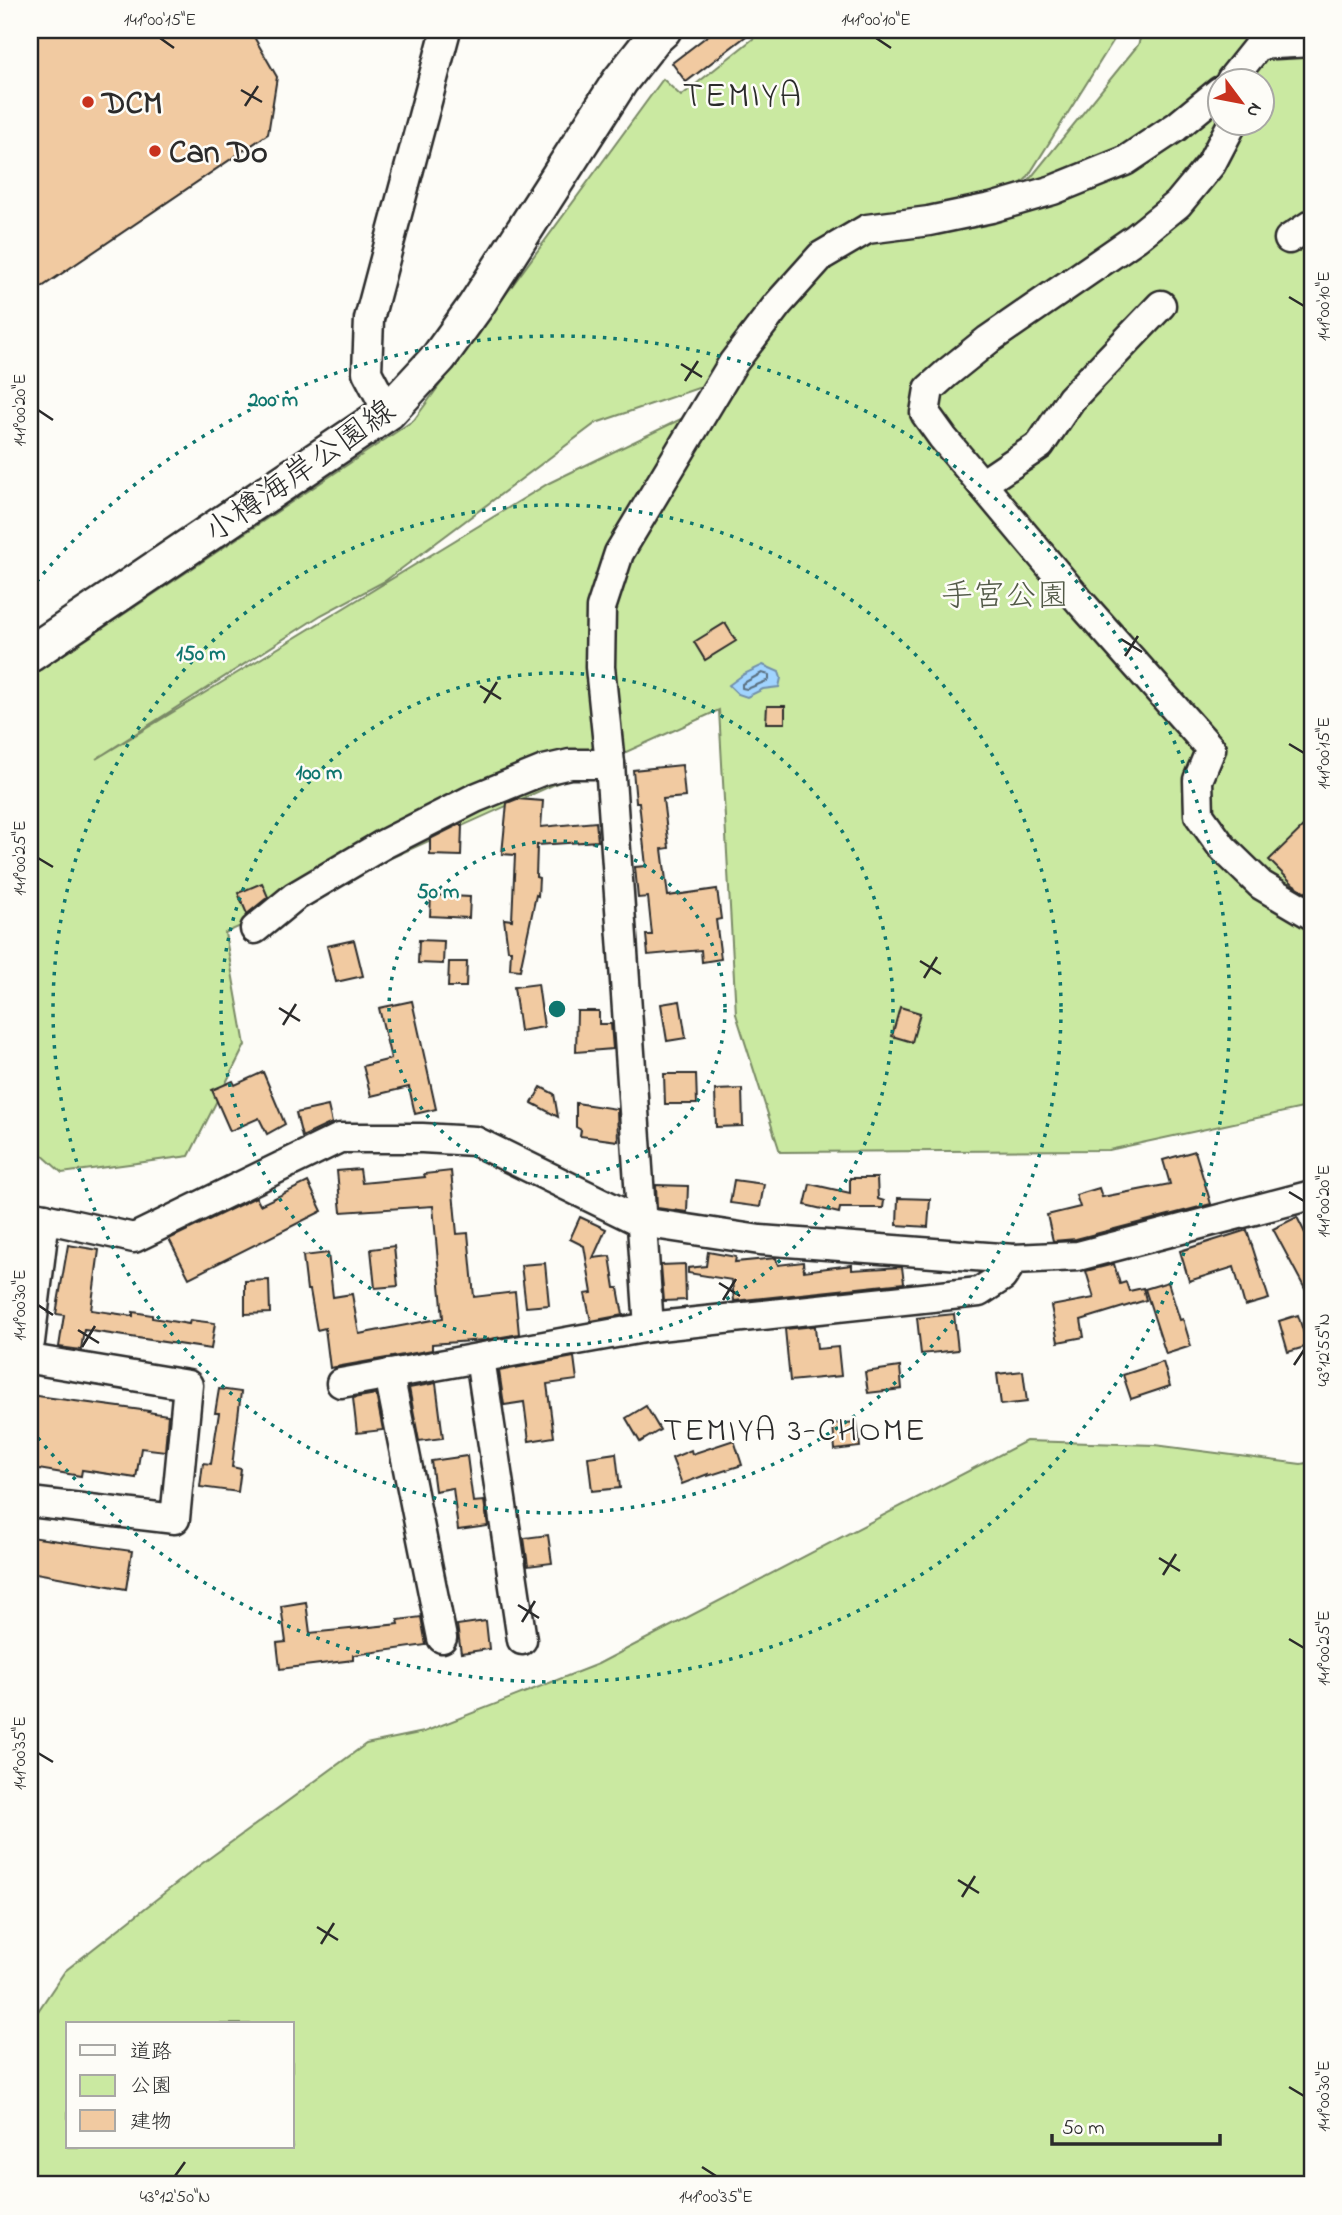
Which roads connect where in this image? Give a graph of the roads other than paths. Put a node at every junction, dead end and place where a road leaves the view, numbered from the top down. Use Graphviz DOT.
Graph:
graph roads {
  1 [pos="446,30"];
  2 [pos="663,30"];
  3 [pos="1260,38"];
  4 [pos="1312,42"];
  5 [pos="1241,66"];
  6 [pos="1253,66"];
  7 [pos="1206,102"];
  8 [pos="1226,136"];
  9 [pos="1161,305"];
  10 [pos="388,412"];
  11 [pos="982,484"];
  12 [pos="30,654"];
  13 [pos="610,764"];
  14 [pos="1312,915"];
  15 [pos="255,929"];
  16 [pos="1312,1195"];
  17 [pos="37,1216"];
  18 [pos="641,1222"];
  19 [pos="1014,1259"];
  20 [pos="649,1327"];
  21 [pos="30,1342"];
  22 [pos="480,1358"];
  23 [pos="30,1359"];
  24 [pos="389,1374"];
  25 [pos="341,1383"];
  26 [pos="30,1502"];
  27 [pos="442,1638"];
  28 [pos="522,1640"];
  1 -- 10 [label="street"];
  2 -- 10 [label="main road, 小樽海岸公園線"];
  3 -- 4 [label="street"];
  3 -- 5 [label="street"];
  3 -- 6 [label="street"];
  7 -- 13 [label="street"];
  8 -- 11 [label="street"];
  9 -- 11 [label="street"];
  10 -- 12 [label="main road, 小樽海岸公園線"];
  11 -- 14 [label="street"];
  13 -- 15 [label="street"];
  13 -- 18 [label="street"];
  16 -- 19 [label="street"];
  17 -- 18 [label="street"];
  17 -- 21 [label="street"];
  18 -- 19 [label="street"];
  18 -- 20 [label="street"];
  19 -- 20 [label="street"];
  20 -- 22 [label="street"];
  22 -- 24 [label="street"];
  22 -- 28 [label="street"];
  23 -- 26 [label="street"];
  24 -- 25 [label="street"];
  24 -- 27 [label="street"];
}
